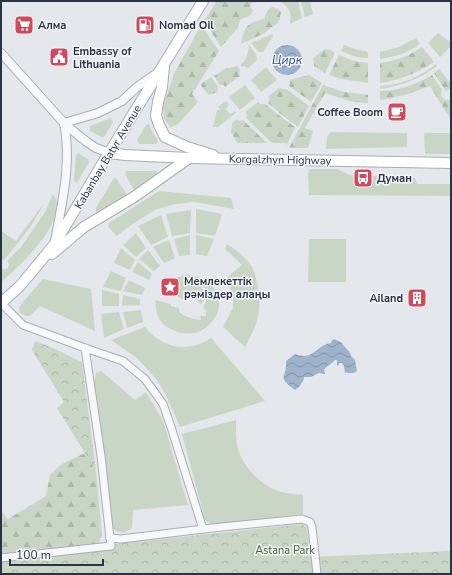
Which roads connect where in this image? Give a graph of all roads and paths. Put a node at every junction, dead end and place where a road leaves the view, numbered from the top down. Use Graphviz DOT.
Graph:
graph roads {
  1 [pos="203,1"];
  2 [pos="1,53"];
  3 [pos="162,68"];
  4 [pos="64,123"];
  5 [pos="110,153"];
  6 [pos="189,158"];
  7 [pos="224,159"];
  8 [pos="451,163"];
  9 [pos="54,245"];
  10 [pos="33,270"];
  11 [pos="1,303"];
  12 [pos="85,348"];
  13 [pos="203,529"];
  14 [pos="110,538"];
  15 [pos="1,558"];
  16 [pos="317,574"];
  1 -- 3 [label="main road, Kabanbay Batyr Avenue"];
  2 -- 4 [label="street"];
  3 -- 4 [label="street"];
  3 -- 5 [label="main road, Kabanbay Batyr Avenue"];
  3 -- 7 [label="main road"];
  4 -- 5 [label="street"];
  4 -- 9 [label="street"];
  5 -- 6 [label="main road, Korgalzhyn Highway"];
  5 -- 9 [label="main road, Kabanbay Batyr Avenue"];
  6 -- 7 [label="main road, Korgalzhyn Highway"];
  6 -- 10 [label="main road"];
  7 -- 8 [label="main road, Korgalzhyn Highway"];
  9 -- 10 [label="main road, Kabanbay Batyr Avenue"];
  10 -- 11 [label="main road, Kabanbay Batyr Avenue"];
  11 -- 12 [label="street"];
  12 -- 13 [label="street"];
  12 -- 14 [label="street"];
  13 -- 14 [label="street"];
  13 -- 16 [label="street"];
  14 -- 15 [label="street"];
}
